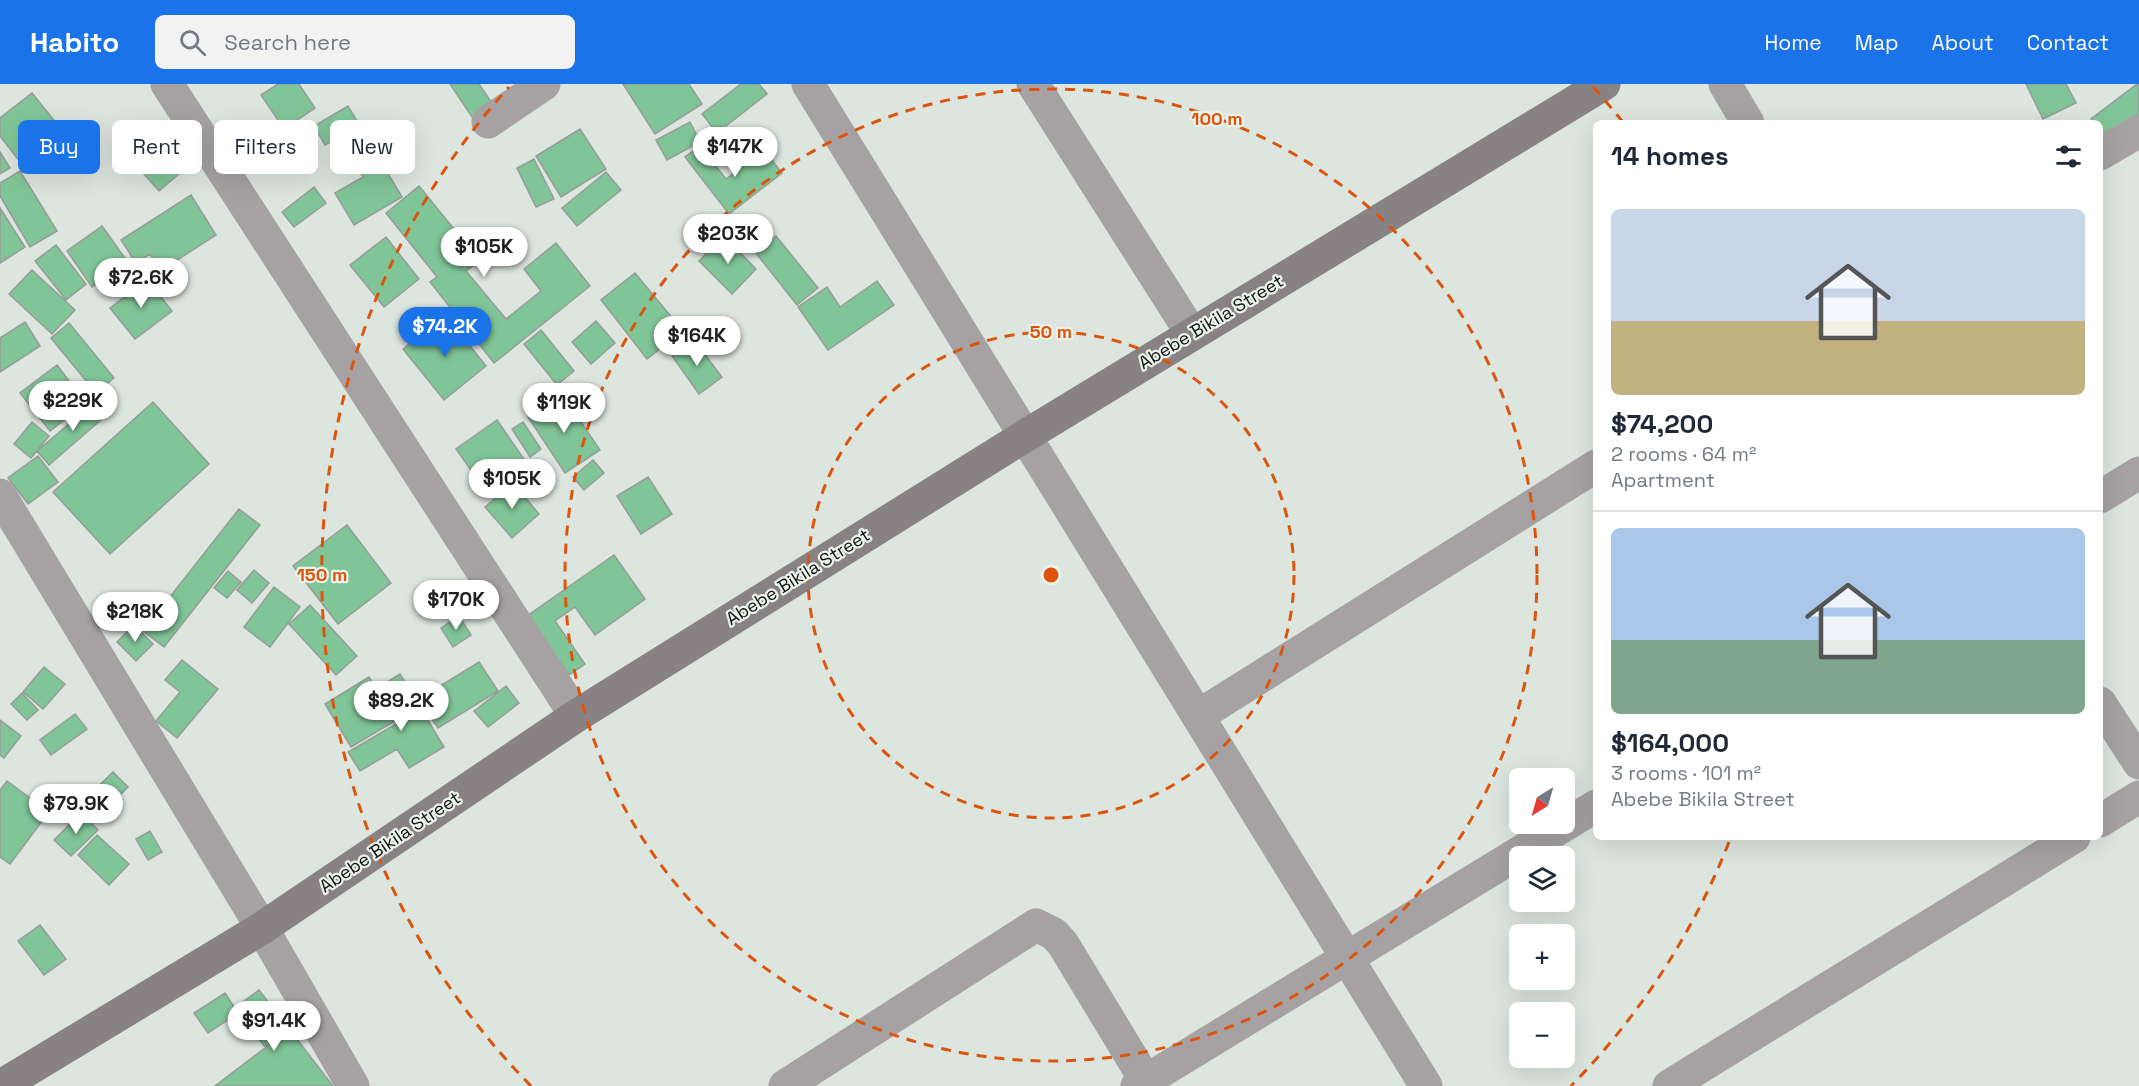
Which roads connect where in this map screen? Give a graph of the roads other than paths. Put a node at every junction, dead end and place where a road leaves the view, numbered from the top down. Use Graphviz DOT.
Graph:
graph roads {
  1 [pos="167,84"];
  2 [pos="544,84"];
  3 [pos="808,84"];
  4 [pos="1033,84"];
  5 [pos="1604,84"];
  6 [pos="1725,84"];
  7 [pos="1746,120"];
  8 [pos="488,122"];
  9 [pos="2139,131"];
  10 [pos="2103,152"];
  11 [pos="1192,334"];
  12 [pos="1025,436"];
  13 [pos="1593,468"];
  14 [pos="2139,473"];
  15 [pos="0,495"];
  16 [pos="2103,495"];
  17 [pos="2103,708"];
  18 [pos="576,716"];
  19 [pos="1198,716"];
  20 [pos="2139,763"];
  21 [pos="2139,797"];
  22 [pos="1593,808"];
  23 [pos="2103,819"];
  24 [pos="2069,840"];
  25 [pos="262,928"];
  26 [pos="1348,959"];
  27 [pos="1141,1084"];
  28 [pos="1,1086"];
  29 [pos="353,1086"];
  30 [pos="785,1086"];
  31 [pos="1426,1086"];
  32 [pos="1669,1086"];
  1 -- 18 [label="street"];
  2 -- 8 [label="street"];
  3 -- 12 [label="street"];
  4 -- 11 [label="street"];
  5 -- 11 [label="main road, Abebe Bikila Street"];
  6 -- 7 [label="street"];
  9 -- 10 [label="street"];
  11 -- 12 [label="main road, Abebe Bikila Street"];
  12 -- 18 [label="main road, Abebe Bikila Street"];
  12 -- 19 [label="street"];
  13 -- 19 [label="street"];
  14 -- 16 [label="street"];
  15 -- 25 [label="street"];
  17 -- 20 [label="street"];
  18 -- 25 [label="main road, Abebe Bikila Street"];
  19 -- 26 [label="street"];
  21 -- 23 [label="street"];
  22 -- 26 [label="street"];
  24 -- 32 [label="street"];
  25 -- 28 [label="main road, Abebe Bikila Street"];
  25 -- 29 [label="street"];
  26 -- 27 [label="street"];
  26 -- 31 [label="street"];
  27 -- 30 [label="street"];
}
